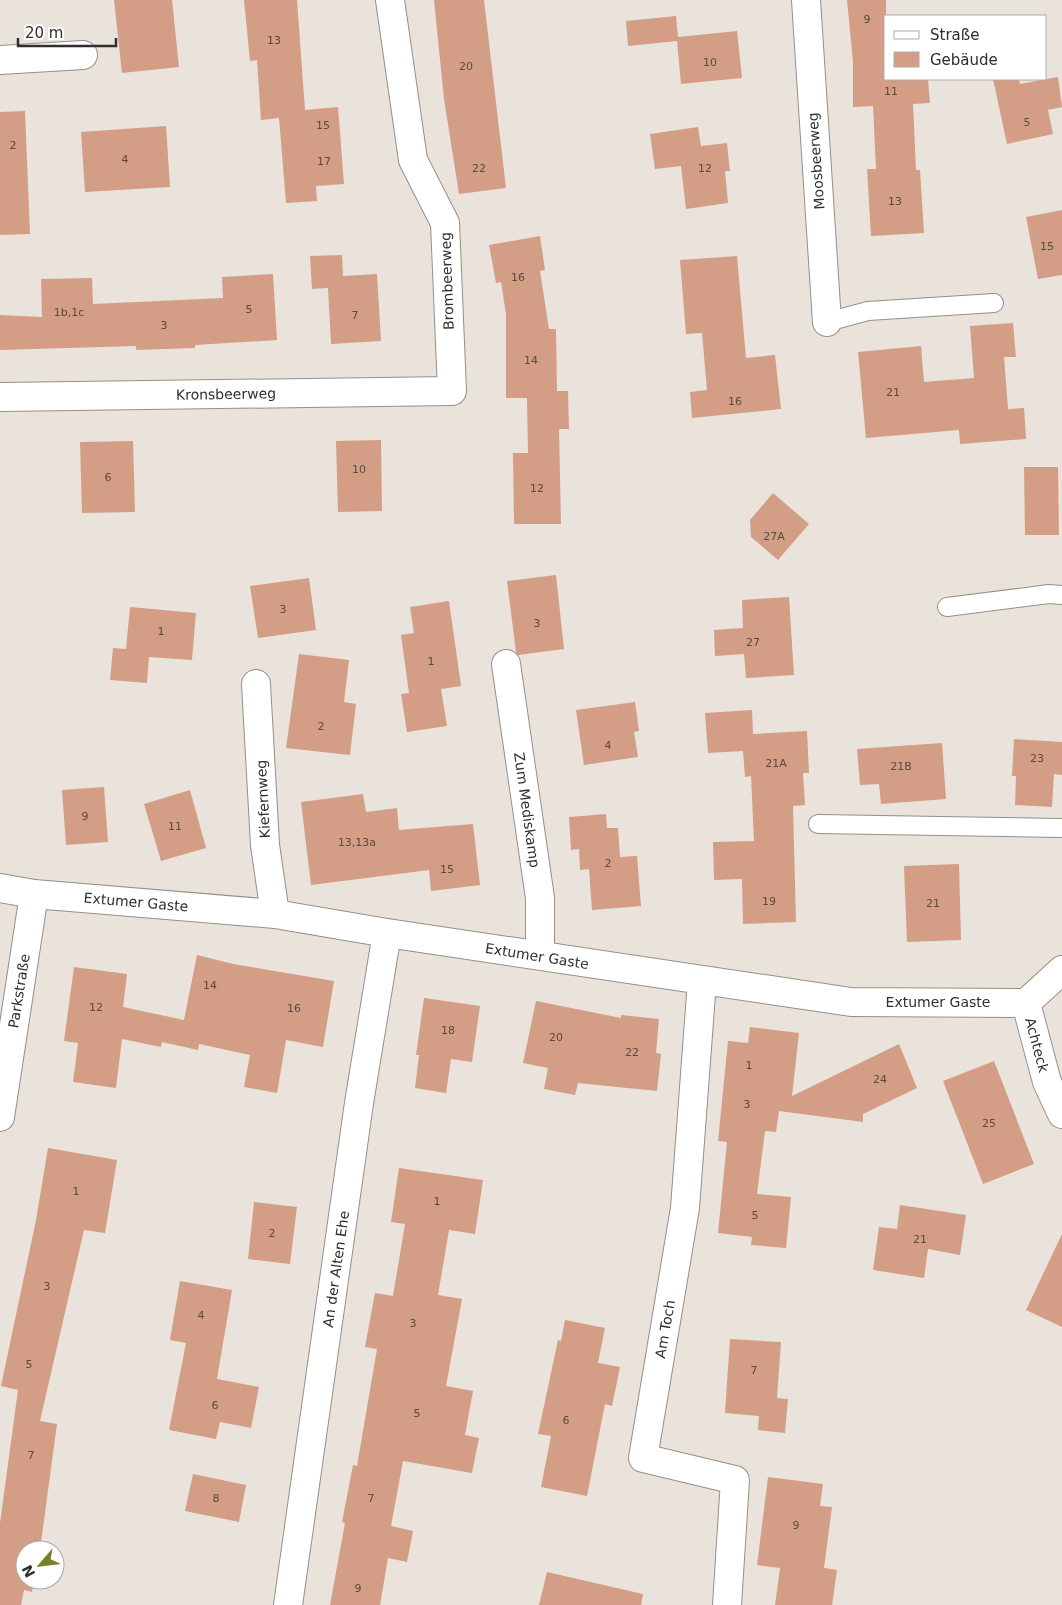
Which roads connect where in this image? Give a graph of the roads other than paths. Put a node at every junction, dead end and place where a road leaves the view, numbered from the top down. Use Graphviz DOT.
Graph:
graph roads {
  1 [pos="390,0"];
  2 [pos="806,0"];
  3 [pos="82,55"];
  4 [pos="0,60"];
  5 [pos="994,303"];
  6 [pos="827,322"];
  7 [pos="452,391"];
  8 [pos="0,397"];
  9 [pos="1062,595"];
  10 [pos="947,607"];
  11 [pos="506,664"];
  12 [pos="256,684"];
  13 [pos="818,824"];
  14 [pos="1062,828"];
  15 [pos="0,888"];
  16 [pos="34,894"];
  17 [pos="275,914"];
  18 [pos="387,933"];
  19 [pos="540,956"];
  20 [pos="1062,970"];
  21 [pos="702,981"];
  22 [pos="1026,1003"];
  23 [pos="1062,1114"];
  24 [pos="0,1117"];
  25 [pos="288,1605"];
  26 [pos="727,1605"];
  1 -- 7 [label="street, Brombeerweg"];
  2 -- 6 [label="street, Moosbeerweg"];
  3 -- 4 [label="street"];
  5 -- 6 [label="lane"];
  7 -- 8 [label="street, Kronsbeerweg"];
  9 -- 10 [label="lane"];
  11 -- 19 [label="street, Zum Mediskamp"];
  12 -- 17 [label="street, Kiefernweg"];
  13 -- 14 [label="lane"];
  15 -- 16 [label="street, Extumer Gaste"];
  16 -- 17 [label="street, Extumer Gaste"];
  16 -- 24 [label="street, Parkstraße"];
  17 -- 18 [label="street, Extumer Gaste"];
  18 -- 19 [label="street, Extumer Gaste"];
  18 -- 25 [label="street, An der Alten Ehe"];
  19 -- 21 [label="street, Extumer Gaste"];
  20 -- 22 [label="street"];
  21 -- 22 [label="street, Extumer Gaste"];
  21 -- 26 [label="street, Am Toch"];
  22 -- 23 [label="street, Achteck"];
}
